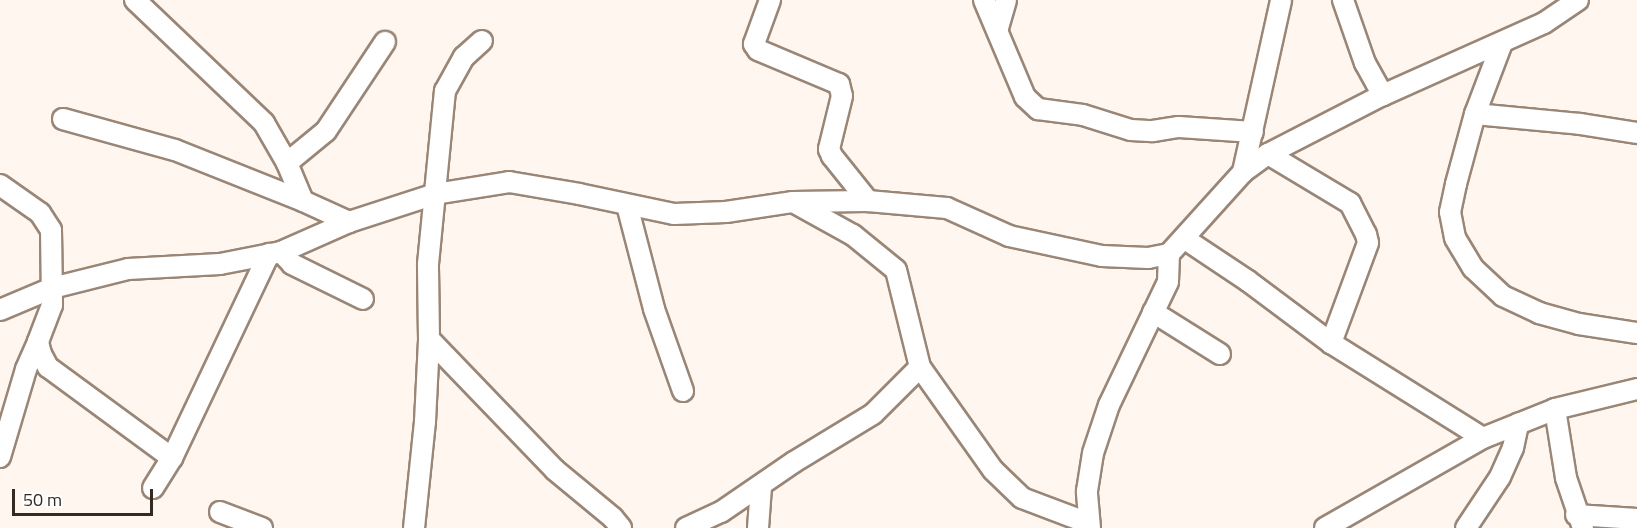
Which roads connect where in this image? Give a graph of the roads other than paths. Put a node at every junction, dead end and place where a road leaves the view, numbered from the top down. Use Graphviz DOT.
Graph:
graph roads {
  1 [pos="135,0"];
  2 [pos="770,0"];
  3 [pos="984,0"];
  4 [pos="1006,0"];
  5 [pos="1281,0"];
  6 [pos="1343,0"];
  7 [pos="1578,0"];
  8 [pos="998,28"];
  9 [pos="482,41"];
  10 [pos="385,42"];
  11 [pos="1502,43"];
  12 [pos="1383,95"];
  13 [pos="1474,114"];
  14 [pos="63,119"];
  15 [pos="1253,132"];
  16 [pos="1637,133"];
  17 [pos="1268,154"];
  18 [pos="287,163"];
  19 [pos="1243,171"];
  20 [pos="0,185"];
  21 [pos="435,194"];
  22 [pos="303,201"];
  23 [pos="868,201"];
  24 [pos="793,202"];
  25 [pos="627,205"];
  26 [pos="349,222"];
  27 [pos="1185,239"];
  28 [pos="275,253"];
  29 [pos="1170,254"];
  30 [pos="52,288"];
  31 [pos="363,299"];
  32 [pos="0,310"];
  33 [pos="1153,312"];
  34 [pos="1637,333"];
  35 [pos="429,339"];
  36 [pos="38,342"];
  37 [pos="1331,343"];
  38 [pos="1220,354"];
  39 [pos="920,367"];
  40 [pos="1637,389"];
  41 [pos="683,391"];
  42 [pos="1555,409"];
  43 [pos="1518,424"];
  44 [pos="1483,438"];
  45 [pos="0,457"];
  46 [pos="172,458"];
  47 [pos="761,487"];
  48 [pos="153,488"];
  49 [pos="220,512"];
  50 [pos="1637,519"];
  51 [pos="1579,521"];
  52 [pos="1089,526"];
  53 [pos="262,528"];
  54 [pos="414,528"];
  55 [pos="621,528"];
  56 [pos="686,528"];
  57 [pos="758,528"];
  58 [pos="1325,528"];
  59 [pos="1466,528"];
  1 -- 18 [label="street"];
  2 -- 23 [label="street"];
  3 -- 8 [label="street"];
  4 -- 8 [label="street"];
  5 -- 15 [label="street"];
  6 -- 12 [label="street"];
  7 -- 11 [label="street"];
  8 -- 15 [label="street"];
  9 -- 21 [label="street"];
  10 -- 18 [label="street"];
  11 -- 12 [label="street"];
  11 -- 13 [label="street"];
  12 -- 17 [label="street"];
  13 -- 16 [label="street"];
  13 -- 34 [label="street"];
  14 -- 22 [label="street"];
  15 -- 19 [label="street"];
  17 -- 19 [label="street"];
  17 -- 37 [label="street"];
  18 -- 22 [label="street"];
  19 -- 27 [label="street"];
  20 -- 30 [label="street"];
  21 -- 25 [label="street"];
  21 -- 26 [label="street"];
  21 -- 35 [label="street"];
  22 -- 26 [label="street"];
  23 -- 24 [label="street"];
  23 -- 29 [label="street"];
  24 -- 25 [label="street"];
  24 -- 39 [label="street"];
  25 -- 41 [label="street"];
  26 -- 28 [label="street"];
  27 -- 29 [label="street"];
  27 -- 37 [label="street"];
  28 -- 30 [label="street"];
  28 -- 31 [label="street"];
  28 -- 46 [label="street"];
  29 -- 33 [label="street"];
  30 -- 32 [label="street"];
  30 -- 36 [label="street"];
  33 -- 38 [label="street"];
  33 -- 52 [label="street"];
  35 -- 54 [label="street"];
  35 -- 55 [label="street"];
  36 -- 45 [label="street"];
  36 -- 46 [label="street"];
  37 -- 44 [label="street"];
  39 -- 47 [label="street"];
  39 -- 52 [label="street"];
  40 -- 42 [label="street"];
  42 -- 43 [label="street"];
  42 -- 51 [label="street"];
  43 -- 44 [label="street"];
  43 -- 59 [label="street"];
  44 -- 58 [label="street"];
  46 -- 48 [label="street"];
  47 -- 56 [label="street"];
  47 -- 57 [label="street"];
  49 -- 53 [label="street"];
  50 -- 51 [label="street"];
}
